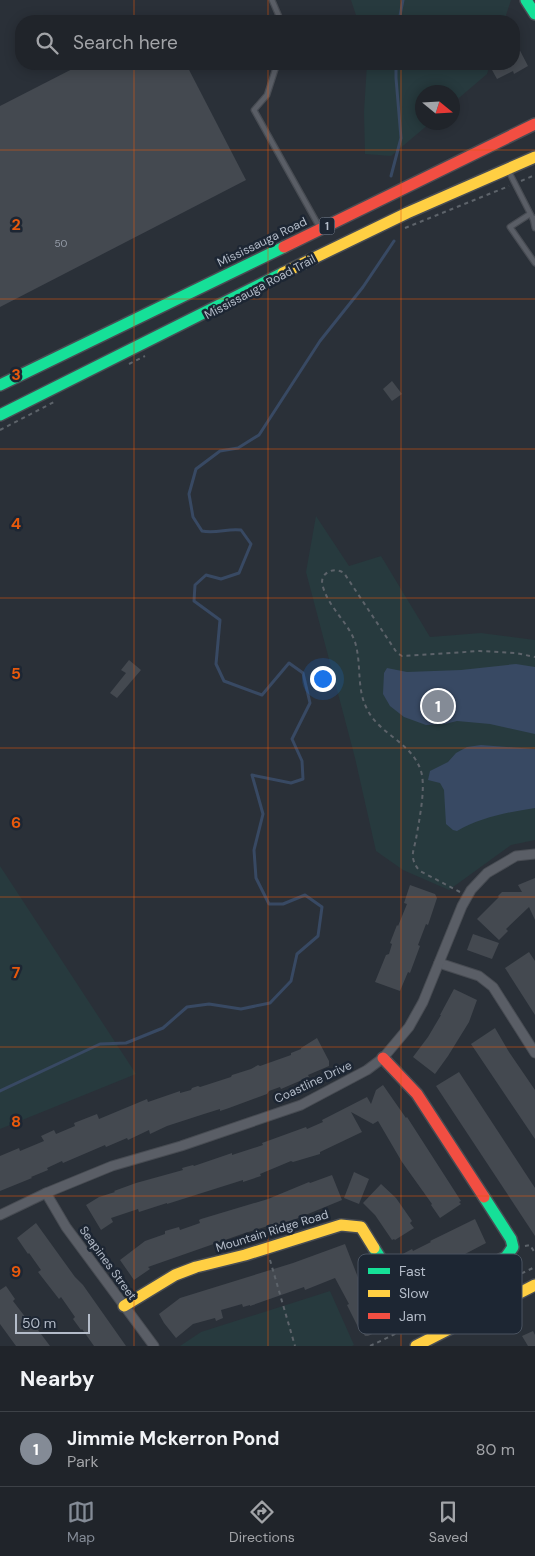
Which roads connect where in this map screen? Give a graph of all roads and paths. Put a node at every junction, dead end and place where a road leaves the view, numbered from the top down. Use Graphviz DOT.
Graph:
graph roads {
  1 [pos="272,0"];
  2 [pos="526,0"];
  3 [pos="535,14"];
  4 [pos="278,15"];
  5 [pos="276,70"];
  6 [pos="535,124"];
  7 [pos="535,157"];
  8 [pos="508,169"];
  9 [pos="535,175"];
  10 [pos="515,184"];
  11 [pos="530,214"];
  12 [pos="534,219"];
  13 [pos="406,228"];
  14 [pos="535,228"];
  15 [pos="320,229"];
  16 [pos="535,263"];
  17 [pos="147,356"];
  18 [pos="130,364"];
  19 [pos="0,385"];
  20 [pos="61,399"];
  21 [pos="0,415"];
  22 [pos="0,430"];
  23 [pos="535,657"];
  24 [pos="535,854"];
  25 [pos="467,896"];
  26 [pos="439,963"];
  27 [pos="535,1053"];
  28 [pos="383,1058"];
  29 [pos="46,1193"];
  30 [pos="0,1215"];
  31 [pos="266,1248"];
  32 [pos="378,1254"];
  33 [pos="508,1254"];
  34 [pos="535,1267"];
  35 [pos="522,1273"];
  36 [pos="535,1285"];
  37 [pos="522,1292"];
  38 [pos="124,1306"];
  39 [pos="395,1334"];
  40 [pos="439,1334"];
  41 [pos="154,1346"];
  42 [pos="295,1346"];
  43 [pos="370,1346"];
  44 [pos="416,1346"];
  1 -- 4 [label="lane"];
  2 -- 3 [label="main road"];
  5 -- 15 [label="lane"];
  6 -- 15 [label="main road, Mississauga Road / 1"];
  7 -- 8 [label="main road, 1"];
  8 -- 10 [label="lane"];
  8 -- 21 [label="main road, 1"];
  9 -- 10 [label="path"];
  10 -- 11 [label="lane"];
  10 -- 13 [label="path"];
  11 -- 12 [label="lane"];
  11 -- 16 [label="lane"];
  12 -- 14 [label="lane"];
  15 -- 19 [label="main road, Mississauga Road / 1"];
  17 -- 18 [label="path"];
  20 -- 22 [label="path"];
  23 -- 25 [label="path"];
  24 -- 25 [label="street, Coastline Drive"];
  25 -- 26 [label="street, Coastline Drive"];
  26 -- 27 [label="street"];
  26 -- 28 [label="street, Coastline Drive"];
  28 -- 29 [label="street, Coastline Drive"];
  28 -- 33 [label="main road"];
  29 -- 30 [label="street, Coastline Drive"];
  29 -- 38 [label="street, Seapines Street"];
  31 -- 32 [label="main road, Mountain Ridge Road"];
  31 -- 38 [label="main road, Mountain Ridge Road"];
  31 -- 42 [label="path"];
  34 -- 35 [label="path"];
  36 -- 37 [label="main road"];
  38 -- 41 [label="street, Seapines Street"];
  39 -- 43 [label="path"];
  40 -- 44 [label="main road"];
}
